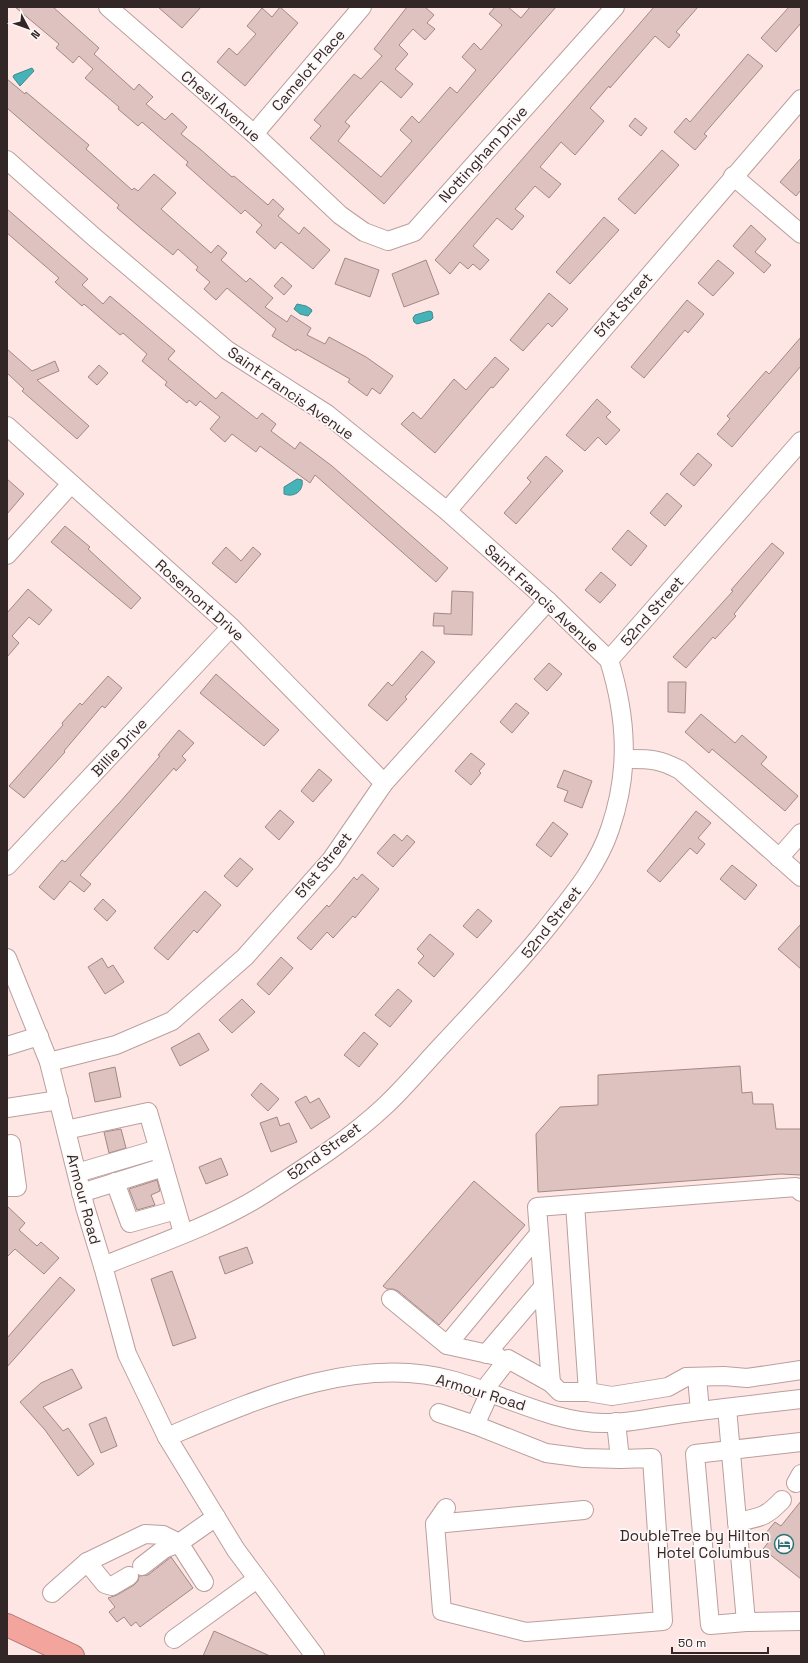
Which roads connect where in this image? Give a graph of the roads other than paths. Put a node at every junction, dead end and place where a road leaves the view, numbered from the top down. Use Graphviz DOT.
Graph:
graph roads {
  1 [pos="362,7"];
  2 [pos="615,7"];
  3 [pos="114,9"];
  4 [pos="801,99"];
  5 [pos="254,134"];
  6 [pos="7,160"];
  7 [pos="733,176"];
  8 [pos="332,208"];
  9 [pos="801,234"];
  10 [pos="7,426"];
  11 [pos="801,441"];
  12 [pos="71,484"];
  13 [pos="446,511"];
  14 [pos="7,555"];
  15 [pos="548,601"];
  16 [pos="231,627"];
  17 [pos="609,660"];
  18 [pos="624,759"];
  19 [pos="384,782"];
  20 [pos="801,833"];
  21 [pos="780,858"];
  22 [pos="7,866"];
  23 [pos="800,875"];
  24 [pos="7,958"];
  25 [pos="39,1036"];
  26 [pos="7,1046"];
  27 [pos="49,1062"];
  28 [pos="59,1100"];
  29 [pos="7,1108"];
  30 [pos="66,1130"];
  31 [pos="11,1144"];
  32 [pos="158,1149"];
  33 [pos="164,1168"];
  34 [pos="76,1173"];
  35 [pos="115,1182"];
  36 [pos="7,1187"];
  37 [pos="801,1192"];
  38 [pos="81,1193"];
  39 [pos="575,1204"];
  40 [pos="176,1210"];
  41 [pos="183,1233"];
  42 [pos="539,1234"];
  43 [pos="103,1266"];
  44 [pos="543,1287"];
  45 [pos="391,1299"];
  46 [pos="447,1345"];
  47 [pos="486,1354"];
  48 [pos="508,1359"];
  49 [pos="801,1370"];
  50 [pos="697,1377"];
  51 [pos="550,1383"];
  52 [pos="487,1391"];
  53 [pos="588,1392"];
  54 [pos="801,1399"];
  55 [pos="727,1408"];
  56 [pos="700,1411"];
  57 [pos="439,1413"];
  58 [pos="616,1422"];
  59 [pos="475,1425"];
  60 [pos="168,1437"];
  61 [pos="801,1442"];
  62 [pos="730,1451"];
  63 [pos="620,1458"];
  64 [pos="782,1500"];
  65 [pos="446,1508"];
  66 [pos="584,1510"];
  67 [pos="216,1517"];
  68 [pos="737,1522"];
  69 [pos="435,1524"];
  70 [pos="179,1543"];
  71 [pos="87,1562"];
  72 [pos="257,1579"];
  73 [pos="204,1582"];
  74 [pos="52,1594"];
  75 [pos="801,1621"];
  76 [pos="746,1622"];
  77 [pos="7,1625"];
  78 [pos="7,1630"];
  79 [pos="174,1639"];
  80 [pos="52,1656"];
  81 [pos="73,1656"];
  82 [pos="315,1656"];
  1 -- 5 [label="street, Camelot Place"];
  2 -- 8 [label="street, Nottingham Drive"];
  3 -- 5 [label="street, Chesil Avenue"];
  4 -- 7 [label="street, 51st Street"];
  5 -- 8 [label="street, Chesil Avenue"];
  6 -- 13 [label="street, Saint Francis Avenue"];
  7 -- 9 [label="street"];
  7 -- 13 [label="street, 51st Street"];
  10 -- 12 [label="street, Rosemont Drive"];
  11 -- 17 [label="street, 52nd Street"];
  12 -- 14 [label="street"];
  12 -- 16 [label="street, Rosemont Drive"];
  13 -- 15 [label="street, Saint Francis Avenue"];
  15 -- 17 [label="street, Saint Francis Avenue"];
  15 -- 19 [label="street, 51st Street"];
  16 -- 19 [label="street, Rosemont Drive"];
  16 -- 22 [label="street, Billie Drive"];
  17 -- 18 [label="street, 52nd Street"];
  18 -- 21 [label="street"];
  18 -- 41 [label="street, 52nd Street"];
  19 -- 27 [label="street, 51st Street"];
  20 -- 21 [label="street"];
  21 -- 23 [label="street"];
  24 -- 25 [label="street, Armour Road"];
  25 -- 26 [label="street"];
  25 -- 27 [label="street, Armour Road"];
  27 -- 28 [label="street, Armour Road"];
  28 -- 29 [label="street"];
  28 -- 30 [label="street, Armour Road"];
  30 -- 32 [label="street"];
  30 -- 34 [label="street, Armour Road"];
  31 -- 36 [label="street"];
  32 -- 33 [label="street"];
  32 -- 34 [label="street"];
  33 -- 35 [label="street"];
  33 -- 40 [label="street"];
  34 -- 38 [label="street, Armour Road"];
  35 -- 38 [label="street"];
  35 -- 40 [label="street"];
  37 -- 39 [label="street"];
  38 -- 43 [label="street, Armour Road"];
  39 -- 42 [label="street"];
  39 -- 53 [label="street"];
  40 -- 41 [label="street"];
  41 -- 43 [label="street, 52nd Street"];
  42 -- 44 [label="street"];
  42 -- 46 [label="street"];
  43 -- 60 [label="street, Armour Road"];
  44 -- 47 [label="street"];
  44 -- 51 [label="street"];
  45 -- 46 [label="street"];
  46 -- 47 [label="street"];
  47 -- 48 [label="street"];
  48 -- 51 [label="street"];
  48 -- 52 [label="street"];
  49 -- 50 [label="street"];
  50 -- 53 [label="street"];
  50 -- 56 [label="street"];
  51 -- 53 [label="street"];
  52 -- 58 [label="street, Armour Road"];
  52 -- 59 [label="street"];
  52 -- 60 [label="street, Armour Road"];
  54 -- 55 [label="street, Armour Road"];
  55 -- 56 [label="street, Armour Road"];
  55 -- 62 [label="street"];
  56 -- 58 [label="street, Armour Road"];
  57 -- 59 [label="street"];
  58 -- 63 [label="street"];
  59 -- 63 [label="street"];
  60 -- 67 [label="street, Armour Road"];
  61 -- 62 [label="street"];
  62 -- 68 [label="street"];
  62 -- 76 [label="street"];
  63 -- 69 [label="street"];
  64 -- 68 [label="street"];
  65 -- 69 [label="street"];
  66 -- 69 [label="street"];
  67 -- 70 [label="street"];
  67 -- 72 [label="street, Armour Road"];
  68 -- 76 [label="street"];
  70 -- 71 [label="street"];
  70 -- 71 [label="street"];
  70 -- 73 [label="street"];
  71 -- 74 [label="street"];
  72 -- 79 [label="street"];
  72 -- 82 [label="street, Armour Road"];
  75 -- 76 [label="street"];
  77 -- 81 [label="highway"];
  78 -- 80 [label="highway"];
}
